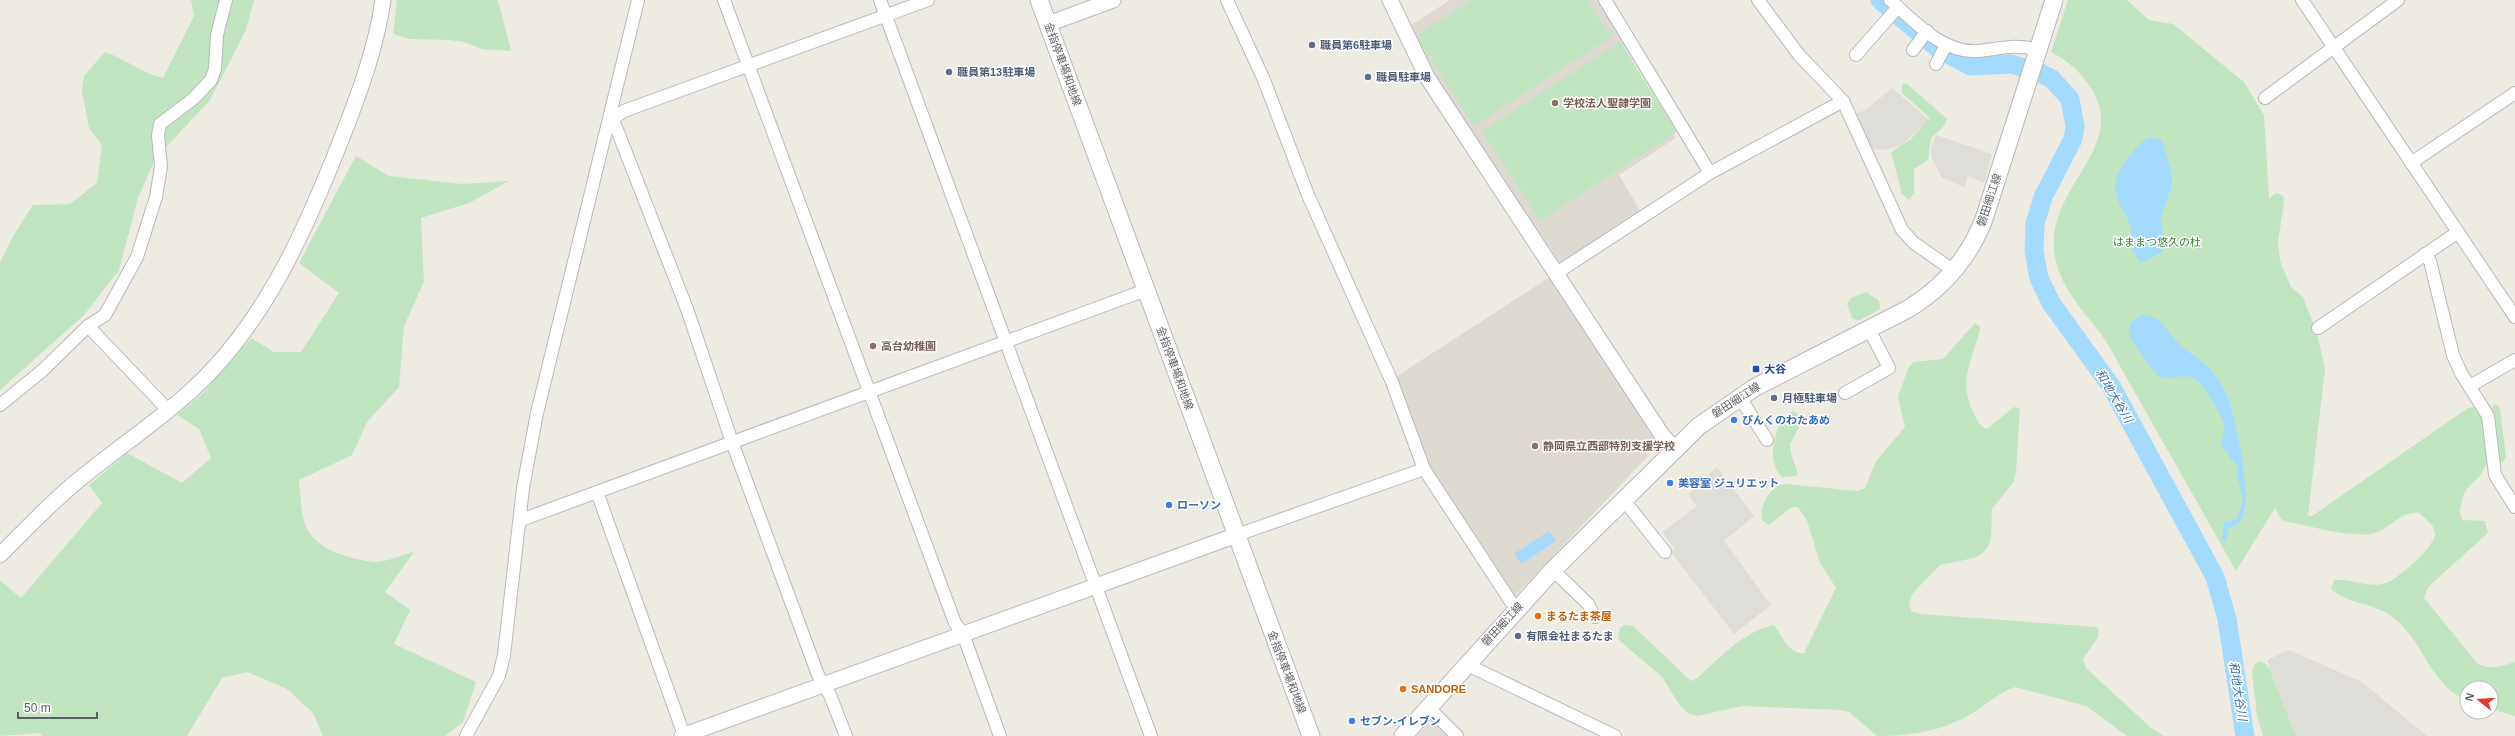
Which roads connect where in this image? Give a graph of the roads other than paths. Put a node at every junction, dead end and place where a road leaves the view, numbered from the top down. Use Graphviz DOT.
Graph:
graph roads {
  1 [pos="226,0"];
  2 [pos="383,0"];
  3 [pos="638,0"];
  4 [pos="724,0"];
  5 [pos="880,0"];
  6 [pos="928,0"];
  7 [pos="1039,0"];
  8 [pos="1113,0"];
  9 [pos="1227,0"];
  10 [pos="1390,0"];
  11 [pos="1605,0"];
  12 [pos="1758,0"];
  13 [pos="2054,0"];
  14 [pos="2302,0"];
  15 [pos="2398,0"];
  16 [pos="1895,5"];
  17 [pos="886,16"];
  18 [pos="1048,24"];
  19 [pos="1927,31"];
  20 [pos="1946,45"];
  21 [pos="2334,47"];
  22 [pos="1913,50"];
  23 [pos="2036,55"];
  24 [pos="1856,56"];
  25 [pos="1936,64"];
  26 [pos="749,65"];
  27 [pos="2515,93"];
  28 [pos="2265,98"];
  29 [pos="1843,101"];
  30 [pos="610,117"];
  31 [pos="2411,163"];
  32 [pos="1710,173"];
  33 [pos="2458,232"];
  34 [pos="2425,254"];
  35 [pos="1954,271"];
  36 [pos="1555,274"];
  37 [pos="1146,290"];
  38 [pos="2515,317"];
  39 [pos="88,326"];
  40 [pos="2318,328"];
  41 [pos="1869,329"];
  42 [pos="1007,342"];
  43 [pos="2515,360"];
  44 [pos="2470,386"];
  45 [pos="870,392"];
  46 [pos="1845,393"];
  47 [pos="1739,396"];
  48 [pos="0,405"];
  49 [pos="168,410"];
  50 [pos="1767,440"];
  51 [pos="732,442"];
  52 [pos="1674,448"];
  53 [pos="1424,469"];
  54 [pos="597,492"];
  55 [pos="1623,499"];
  56 [pos="2515,507"];
  57 [pos="521,520"];
  58 [pos="1237,535"];
  59 [pos="1666,552"];
  60 [pos="0,555"];
  61 [pos="1553,570"];
  62 [pos="1097,586"];
  63 [pos="1517,608"];
  64 [pos="1595,617"];
  65 [pos="963,634"];
  66 [pos="1468,662"];
  67 [pos="825,684"];
  68 [pos="1428,707"];
  69 [pos="687,735"];
  70 [pos="466,736"];
  71 [pos="846,736"];
  72 [pos="1000,736"];
  73 [pos="1152,736"];
  74 [pos="1311,736"];
  75 [pos="1403,736"];
  76 [pos="1457,736"];
  77 [pos="1615,736"];
  1 -- 39 [label="street"];
  2 -- 49 [label="street"];
  3 -- 30 [label="street"];
  4 -- 26 [label="street"];
  5 -- 17 [label="street"];
  6 -- 17 [label="street"];
  7 -- 18 [label="main road, 金指停車場和地線"];
  8 -- 18 [label="street"];
  9 -- 53 [label="street"];
  10 -- 36 [label="street"];
  11 -- 32 [label="street"];
  12 -- 29 [label="street"];
  13 -- 23 [label="main road, 磐田細江線"];
  14 -- 21 [label="street"];
  15 -- 21 [label="street"];
  16 -- 19 [label="street"];
  16 -- 24 [label="street"];
  17 -- 26 [label="street"];
  17 -- 42 [label="street"];
  18 -- 37 [label="main road, 金指停車場和地線"];
  19 -- 20 [label="street"];
  19 -- 22 [label="street"];
  20 -- 23 [label="street"];
  20 -- 25 [label="street"];
  21 -- 28 [label="street"];
  21 -- 31 [label="street"];
  23 -- 35 [label="main road, 磐田細江線"];
  26 -- 30 [label="street"];
  26 -- 45 [label="street"];
  27 -- 31 [label="street"];
  29 -- 32 [label="street"];
  29 -- 35 [label="street"];
  30 -- 51 [label="street"];
  30 -- 57 [label="street"];
  31 -- 33 [label="street"];
  32 -- 36 [label="street"];
  33 -- 34 [label="street"];
  33 -- 38 [label="street"];
  34 -- 40 [label="street"];
  34 -- 44 [label="street"];
  35 -- 41 [label="main road, 磐田細江線"];
  36 -- 52 [label="street"];
  37 -- 42 [label="street"];
  37 -- 58 [label="main road, 金指停車場和地線"];
  39 -- 48 [label="street"];
  39 -- 49 [label="street"];
  41 -- 46 [label="street"];
  41 -- 47 [label="main road, 磐田細江線"];
  42 -- 45 [label="street"];
  42 -- 62 [label="street"];
  43 -- 44 [label="street"];
  44 -- 56 [label="street"];
  45 -- 51 [label="street"];
  45 -- 65 [label="street"];
  47 -- 50 [label="street"];
  47 -- 52 [label="main road, 磐田細江線"];
  49 -- 60 [label="street"];
  51 -- 54 [label="street"];
  51 -- 67 [label="street"];
  52 -- 55 [label="main road, 磐田細江線"];
  53 -- 58 [label="street"];
  53 -- 63 [label="street"];
  54 -- 57 [label="street"];
  54 -- 69 [label="street"];
  55 -- 59 [label="street"];
  55 -- 61 [label="main road, 磐田細江線"];
  57 -- 70 [label="street"];
  58 -- 62 [label="street"];
  58 -- 74 [label="main road, 金指停車場和地線"];
  61 -- 63 [label="main road, 磐田細江線"];
  61 -- 64 [label="street"];
  62 -- 65 [label="street"];
  62 -- 73 [label="street"];
  63 -- 66 [label="main road, 磐田細江線"];
  65 -- 67 [label="street"];
  65 -- 72 [label="street"];
  66 -- 68 [label="main road, 磐田細江線"];
  66 -- 77 [label="street"];
  67 -- 69 [label="street"];
  67 -- 71 [label="street"];
  68 -- 75 [label="main road, 磐田細江線"];
  68 -- 76 [label="street"];
}
